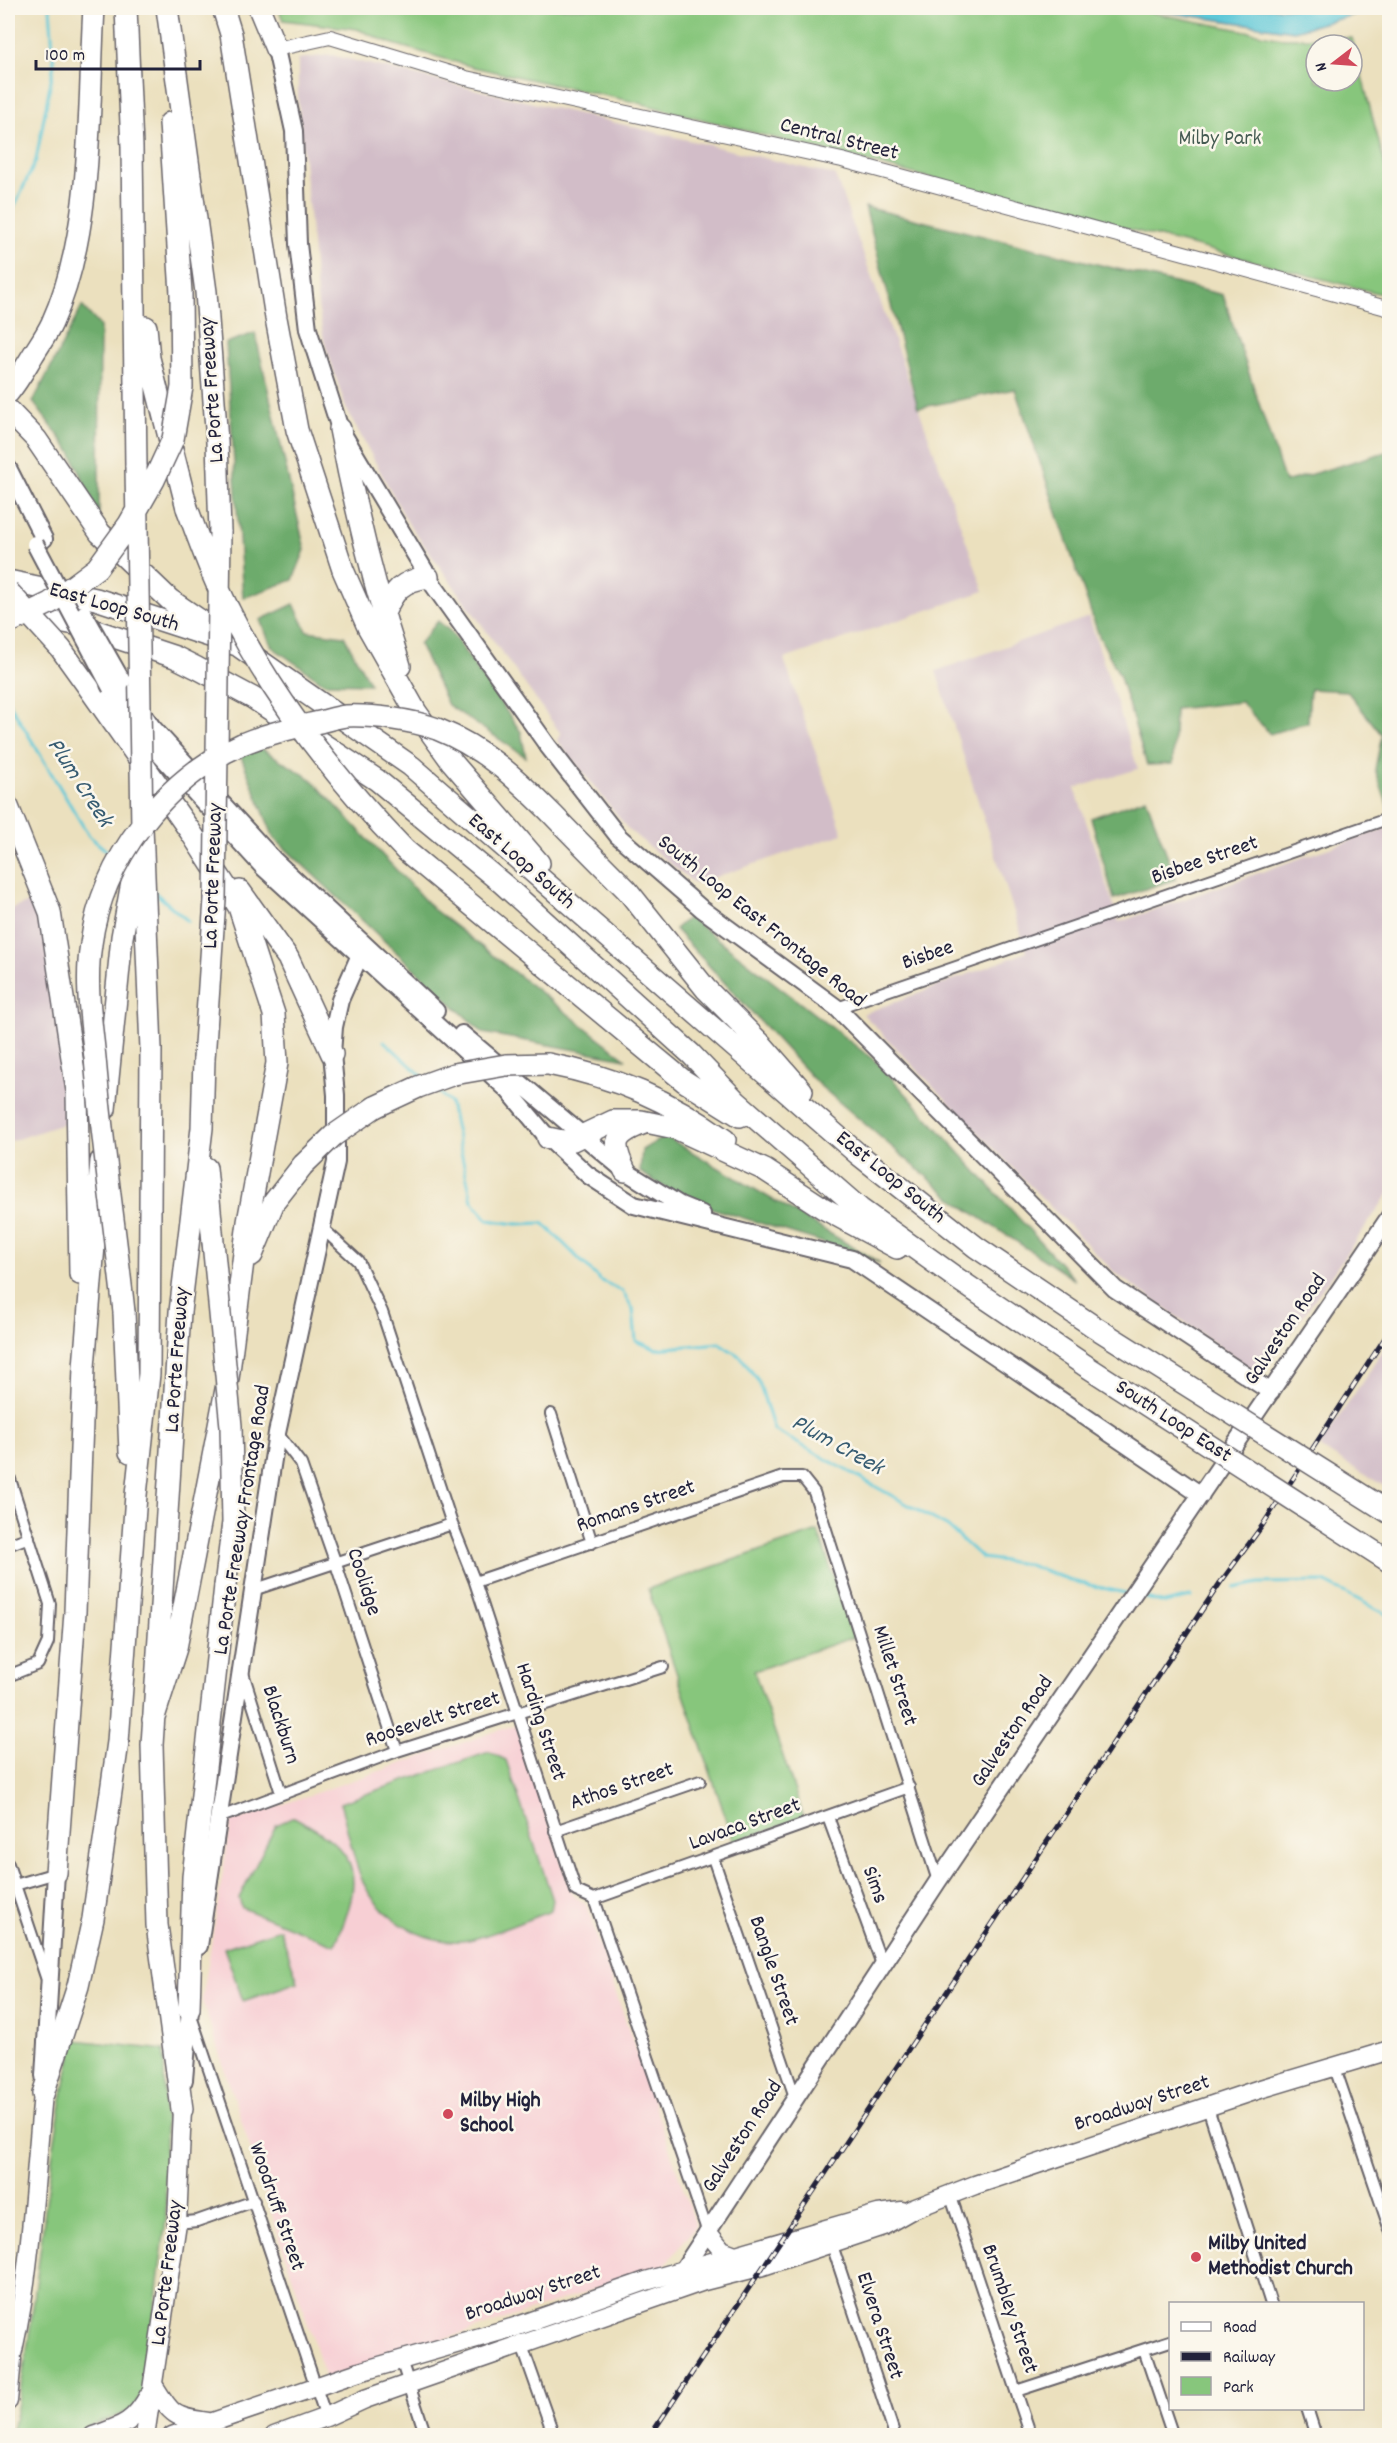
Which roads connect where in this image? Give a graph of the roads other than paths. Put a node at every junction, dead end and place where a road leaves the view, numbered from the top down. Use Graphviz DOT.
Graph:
graph roads {
  1 [pos="94,8"];
  2 [pos="126,8"];
  3 [pos="165,8"];
  4 [pos="224,8"];
  5 [pos="259,8"];
  6 [pos="276,49"];
  7 [pos="132,147"];
  8 [pos="1389,309"];
  9 [pos="8,393"];
  10 [pos="8,410"];
  11 [pos="340,429"];
  12 [pos="8,468"];
  13 [pos="8,491"];
  14 [pos="40,542"];
  15 [pos="428,577"];
  16 [pos="8,581"];
  17 [pos="8,591"];
  18 [pos="8,612"];
  19 [pos="383,615"];
  20 [pos="8,623"];
  21 [pos="237,645"];
  22 [pos="416,712"];
  23 [pos="8,807"];
  24 [pos="1389,818"];
  25 [pos="142,827"];
  26 [pos="190,831"];
  27 [pos="588,920"];
  28 [pos="1032,941"];
  29 [pos="364,952"];
  30 [pos="340,1000"];
  31 [pos="407,1000"];
  32 [pos="837,1008"];
  33 [pos="332,1054"];
  34 [pos="646,1122"];
  35 [pos="202,1128"];
  36 [pos="584,1136"];
  37 [pos="548,1138"];
  38 [pos="789,1148"];
  39 [pos="858,1154"];
  40 [pos="765,1170"];
  41 [pos="625,1171"];
  42 [pos="1389,1216"];
  43 [pos="322,1228"];
  44 [pos="736,1228"];
  45 [pos="976,1247"];
  46 [pos="959,1280"];
  47 [pos="238,1308"];
  48 [pos="84,1367"];
  49 [pos="1271,1392"];
  50 [pos="551,1414"];
  51 [pos="277,1433"];
  52 [pos="8,1473"];
  53 [pos="808,1484"];
  54 [pos="136,1495"];
  55 [pos="1201,1495"];
  56 [pos="1389,1513"];
  57 [pos="452,1524"];
  58 [pos="29,1537"];
  59 [pos="592,1543"];
  60 [pos="8,1545"];
  61 [pos="1389,1562"];
  62 [pos="336,1564"];
  63 [pos="475,1582"];
  64 [pos="253,1590"];
  65 [pos="663,1667"];
  66 [pos="241,1669"];
  67 [pos="8,1676"];
  68 [pos="517,1714"];
  69 [pos="153,1720"];
  70 [pos="397,1751"];
  71 [pos="700,1781"];
  72 [pos="909,1787"];
  73 [pos="281,1793"];
  74 [pos="828,1816"];
  75 [pos="218,1818"];
  76 [pos="555,1831"];
  77 [pos="713,1858"];
  78 [pos="8,1864"];
  79 [pos="56,1873"];
  80 [pos="938,1881"];
  81 [pos="11,1886"];
  82 [pos="594,1899"];
  83 [pos="882,1967"];
  84 [pos="48,1983"];
  85 [pos="189,2009"];
  86 [pos="1389,2050"];
  87 [pos="1335,2068"];
  88 [pos="43,2094"];
  89 [pos="795,2097"];
  90 [pos="1208,2108"];
  91 [pos="182,2109"];
  92 [pos="950,2194"];
  93 [pos="254,2201"];
  94 [pos="177,2223"];
  95 [pos="1389,2230"];
  96 [pos="708,2233"];
  97 [pos="829,2236"];
  98 [pos="735,2255"];
  99 [pos="700,2266"];
  100 [pos="1269,2302"];
  101 [pos="515,2326"];
  102 [pos="1169,2341"];
  103 [pos="522,2346"];
  104 [pos="14,2349"];
  105 [pos="1144,2350"];
  106 [pos="401,2360"];
  107 [pos="8,2371"];
  108 [pos="409,2384"];
  109 [pos="154,2386"];
  110 [pos="316,2386"];
  111 [pos="1016,2391"];
  112 [pos="8,2401"];
  113 [pos="1307,2410"];
  114 [pos="326,2417"];
  115 [pos="210,2422"];
  116 [pos="284,2434"];
  117 [pos="93,2436"];
  118 [pos="145,2436"];
  119 [pos="172,2436"];
  120 [pos="426,2436"];
  121 [pos="554,2436"];
  122 [pos="895,2436"];
  123 [pos="1031,2436"];
  124 [pos="1173,2436"];
  125 [pos="1316,2436"];
  1 -- 9 [label="highway"];
  2 -- 7 [label="highway, La Porte Freeway"];
  3 -- 20 [label="highway, bridge"];
  3 -- 35 [label="highway, La Porte Freeway, bridge"];
  4 -- 22 [label="highway"];
  5 -- 6 [label="highway"];
  6 -- 8 [label="street, Central Street"];
  6 -- 11 [label="main road"];
  7 -- 25 [label="highway, La Porte Freeway, bridge"];
  7 -- 38 [label="highway, bridge"];
  10 -- 21 [label="highway"];
  11 -- 15 [label="main road, South Loop East Frontage Road"];
  11 -- 19 [label="highway"];
  12 -- 14 [label="main road"];
  13 -- 14 [label="main road"];
  14 -- 29 [label="main road, bridge"];
  15 -- 19 [label="highway"];
  15 -- 32 [label="main road, South Loop East Frontage Road"];
  16 -- 21 [label="highway, East Loop South"];
  17 -- 26 [label="highway, bridge"];
  18 -- 38 [label="highway, East Loop South"];
  19 -- 22 [label="highway"];
  21 -- 27 [label="highway, East Loop South"];
  22 -- 27 [label="highway"];
  23 -- 48 [label="highway"];
  24 -- 28 [label="street, Bisbee Street"];
  25 -- 48 [label="highway"];
  25 -- 54 [label="highway, La Porte Freeway"];
  26 -- 33 [label="highway"];
  26 -- 47 [label="highway"];
  27 -- 39 [label="highway, East Loop South"];
  28 -- 32 [label="street, Bisbee"];
  29 -- 30 [label="main road, La Porte Freeway Frontage Road"];
  29 -- 31 [label="main road"];
  29 -- 36 [label="main road"];
  30 -- 31 [label="main road"];
  30 -- 33 [label="main road, La Porte Freeway Frontage Road"];
  31 -- 37 [label="main road"];
  32 -- 49 [label="main road, South Loop East Frontage Road"];
  33 -- 43 [label="main road, La Porte Freeway Frontage Road"];
  34 -- 36 [label="highway"];
  34 -- 40 [label="highway"];
  34 -- 41 [label="highway"];
  35 -- 69 [label="highway, La Porte Freeway"];
  35 -- 85 [label="highway, bridge"];
  36 -- 37 [label="highway"];
  36 -- 41 [label="main road"];
  37 -- 44 [label="main road"];
  38 -- 46 [label="highway, East Loop South"];
  39 -- 45 [label="highway, East Loop South"];
  39 -- 54 [label="highway, bridge"];
  40 -- 46 [label="highway"];
  40 -- 47 [label="highway, bridge"];
  41 -- 44 [label="main road"];
  42 -- 49 [label="main road, Galveston Road"];
  43 -- 51 [label="main road, La Porte Freeway Frontage Road"];
  43 -- 57 [label="street, Harding Street"];
  44 -- 55 [label="main road"];
  45 -- 56 [label="highway, South Loop East, bridge"];
  46 -- 61 [label="highway, South Loop East, bridge"];
  47 -- 69 [label="highway"];
  48 -- 79 [label="highway"];
  49 -- 55 [label="main road, Galveston Road"];
  50 -- 59 [label="street"];
  51 -- 62 [label="street, Coolidge"];
  51 -- 64 [label="main road, La Porte Freeway Frontage Road"];
  52 -- 58 [label="street"];
  53 -- 59 [label="street, Romans Street"];
  53 -- 72 [label="street, Millet Street"];
  54 -- 88 [label="highway, La Porte Freeway"];
  55 -- 80 [label="main road, Galveston Road"];
  57 -- 62 [label="street"];
  57 -- 63 [label="street, Harding Street"];
  58 -- 60 [label="street"];
  58 -- 67 [label="street"];
  59 -- 63 [label="street, Romans Street"];
  62 -- 64 [label="street"];
  62 -- 70 [label="street, Coolidge"];
  63 -- 68 [label="street, Harding Street"];
  64 -- 66 [label="main road, La Porte Freeway Frontage Road"];
  65 -- 68 [label="street, Roosevelt Street"];
  66 -- 73 [label="street, Blackburn"];
  66 -- 75 [label="main road, La Porte Freeway Frontage Road"];
  68 -- 70 [label="street, Roosevelt Street"];
  68 -- 76 [label="street, Harding Street"];
  69 -- 91 [label="highway, La Porte Freeway"];
  70 -- 73 [label="street, Roosevelt Street"];
  71 -- 76 [label="street, Athos Street"];
  72 -- 74 [label="street, Lavaca Street"];
  72 -- 80 [label="street, Millet Street"];
  73 -- 75 [label="street, Roosevelt Street"];
  74 -- 77 [label="street, Lavaca Street"];
  74 -- 83 [label="street, Sims"];
  75 -- 85 [label="main road, La Porte Freeway Frontage Road"];
  76 -- 82 [label="street, Harding Street"];
  77 -- 82 [label="street, Lavaca Street"];
  77 -- 89 [label="street, Bangle Street"];
  78 -- 81 [label="street"];
  79 -- 81 [label="street"];
  79 -- 84 [label="main road"];
  80 -- 83 [label="main road, Galveston Road"];
  81 -- 84 [label="street"];
  82 -- 96 [label="street"];
  83 -- 89 [label="main road, Galveston Road"];
  84 -- 88 [label="main road"];
  85 -- 91 [label="main road, La Porte Freeway Frontage Road"];
  85 -- 93 [label="street, Woodruff Street"];
  86 -- 87 [label="main road, Broadway Street"];
  87 -- 90 [label="main road, Broadway Street"];
  87 -- 95 [label="street"];
  88 -- 104 [label="main road"];
  89 -- 96 [label="main road, Galveston Road"];
  90 -- 92 [label="main road, Broadway Street"];
  90 -- 100 [label="street"];
  91 -- 94 [label="main road, La Porte Freeway"];
  92 -- 97 [label="main road, Broadway Street"];
  92 -- 111 [label="street, Brumbley Street"];
  93 -- 94 [label="street"];
  93 -- 110 [label="street, Woodruff Street"];
  94 -- 109 [label="main road, La Porte Freeway"];
  96 -- 98 [label="main road"];
  96 -- 99 [label="main road, Galveston Road"];
  97 -- 98 [label="main road, Broadway Street"];
  97 -- 99 [label="main road, Broadway Street"];
  97 -- 122 [label="street, Elvera Street"];
  98 -- 99 [label="main road, Broadway Street"];
  99 -- 101 [label="main road, Broadway Street"];
  99 -- 103 [label="main road, Broadway Street"];
  101 -- 103 [label="street"];
  101 -- 106 [label="main road, Broadway Street"];
  102 -- 105 [label="street"];
  103 -- 108 [label="main road, Broadway Street"];
  103 -- 121 [label="street"];
  104 -- 107 [label="main road"];
  104 -- 112 [label="main road"];
  105 -- 111 [label="street"];
  105 -- 124 [label="street"];
  106 -- 108 [label="street"];
  106 -- 110 [label="main road, Broadway Street"];
  108 -- 114 [label="main road, Broadway Street"];
  108 -- 120 [label="street"];
  109 -- 115 [label="main road"];
  109 -- 117 [label="main road"];
  109 -- 118 [label="main road, La Porte Freeway"];
  110 -- 114 [label="street, Woodruff Street"];
  110 -- 115 [label="main road, Broadway Street"];
  111 -- 123 [label="street, Brumbley Street"];
  113 -- 125 [label="street"];
  114 -- 116 [label="main road, Broadway Street"];
  115 -- 119 [label="main road, Broadway Street"];
}
